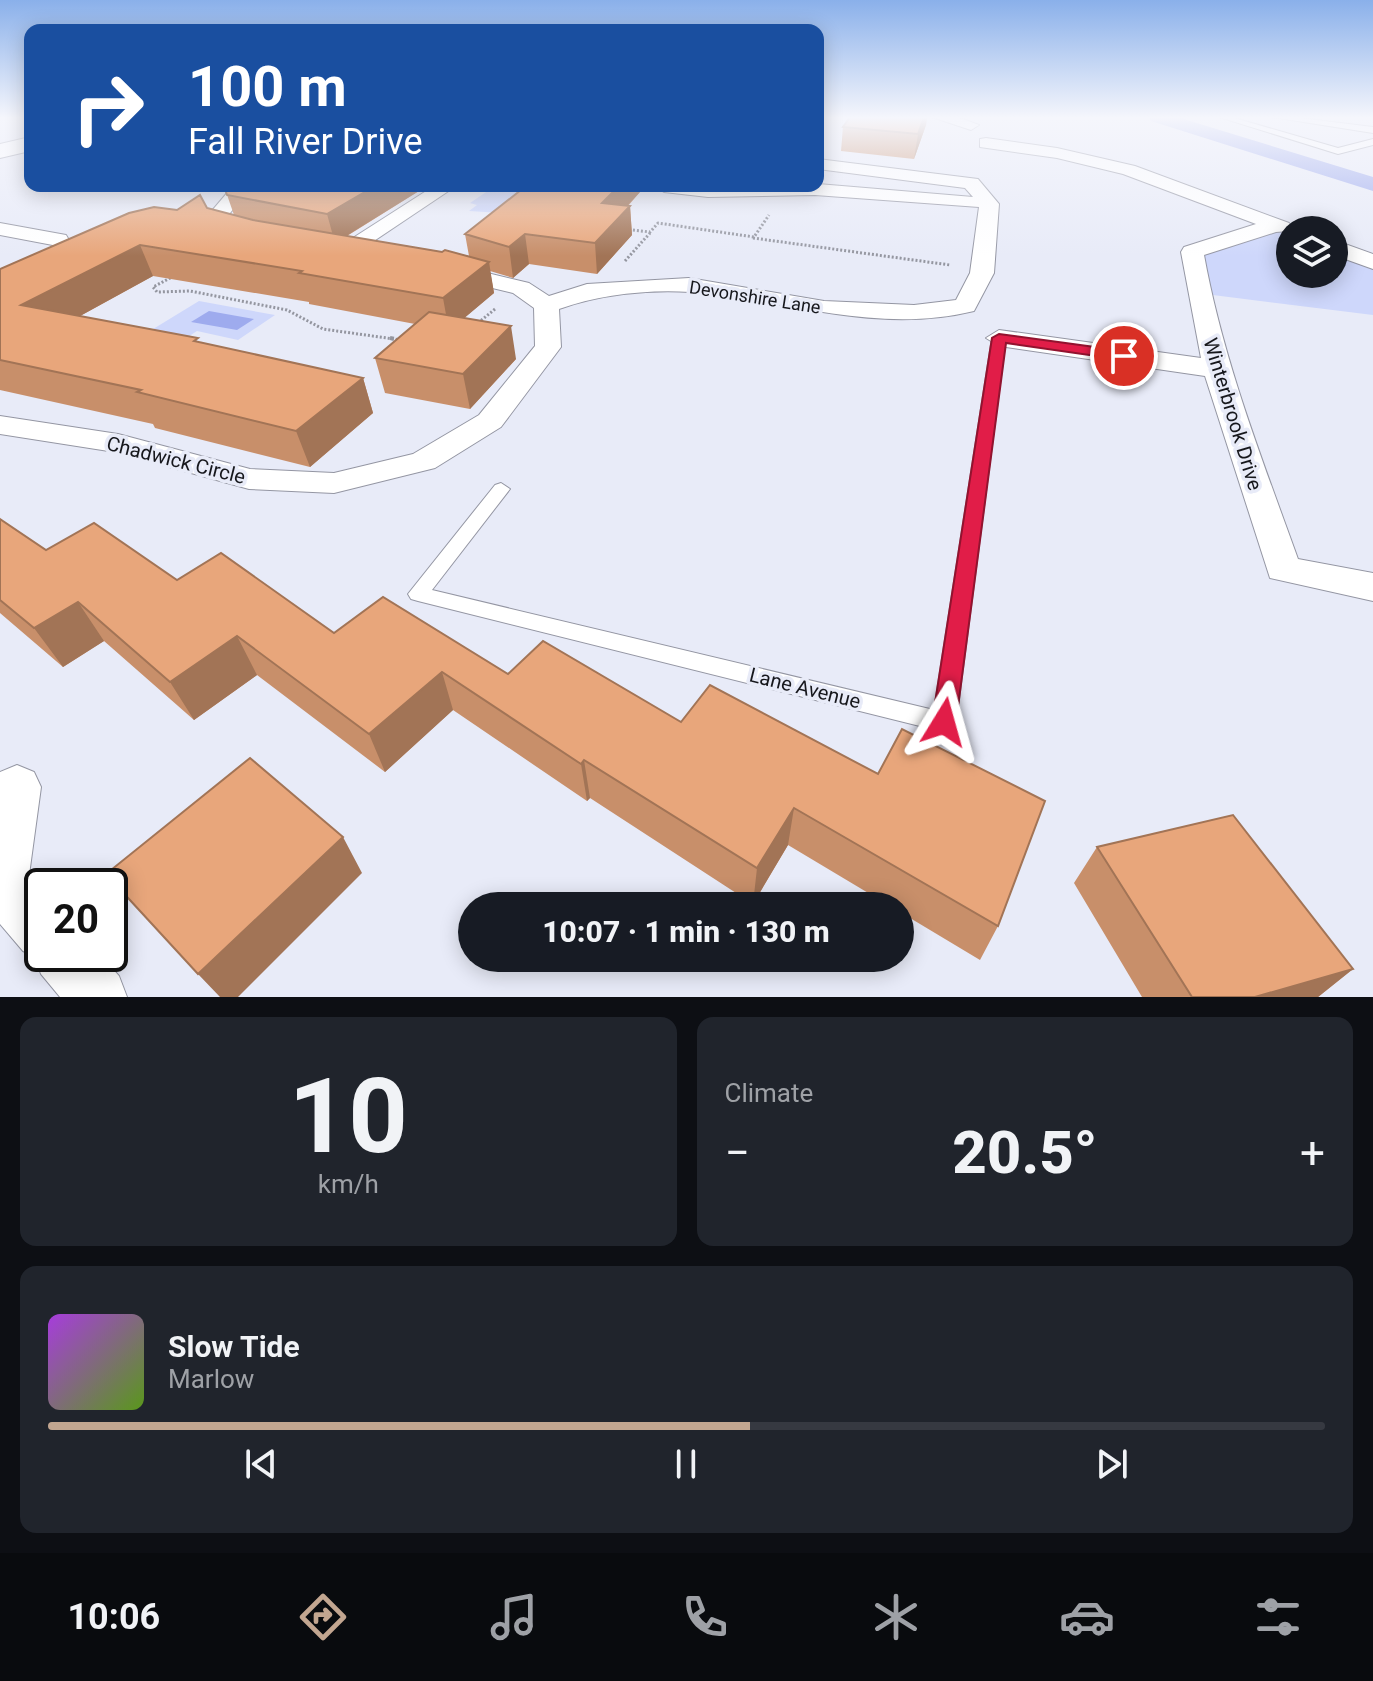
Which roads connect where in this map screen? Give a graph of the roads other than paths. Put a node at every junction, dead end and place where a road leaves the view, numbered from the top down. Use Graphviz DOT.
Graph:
graph roads {
  1 [pos="1102,164"];
  2 [pos="824,165"];
  3 [pos="238,192"];
  4 [pos="437,192"];
  5 [pos="824,192"];
  6 [pos="989,204"];
  7 [pos="220,213"];
  8 [pos="197,216"];
  9 [pos="1276,226"];
  10 [pos="0,229"];
  11 [pos="1276,230"];
  12 [pos="58,240"];
  13 [pos="278,244"];
  14 [pos="316,249"];
  15 [pos="342,252"];
  16 [pos="1348,252"];
  17 [pos="372,257"];
  18 [pos="1373,262"];
  19 [pos="427,267"];
  20 [pos="533,296"];
  21 [pos="999,338"];
  22 [pos="1217,369"];
  23 [pos="0,425"];
  24 [pos="501,489"];
  25 [pos="1373,587"];
  26 [pos="17,787"];
  27 [pos="24,911"];
  28 [pos="76,972"];
  29 [pos="98,997"];
  1 -- 9 [label="street"];
  2 -- 6 [label="street"];
  3 -- 7 [label="street"];
  4 -- 15 [label="street"];
  5 -- 6 [label="street"];
  6 -- 20 [label="street, Devonshire Lane"];
  7 -- 8 [label="street"];
  7 -- 13 [label="street"];
  10 -- 12 [label="street"];
  11 -- 22 [label="street, Winterbrook Drive"];
  14 -- 15 [label="street"];
  15 -- 17 [label="street"];
  16 -- 18 [label="street"];
  19 -- 20 [label="street"];
  20 -- 23 [label="street, Chadwick Circle"];
  21 -- 22 [label="street"];
  21 -- 24 [label="lane, Lane Avenue"];
  22 -- 25 [label="street, Winterbrook Drive"];
  26 -- 27 [label="street"];
  28 -- 29 [label="street"];
}
